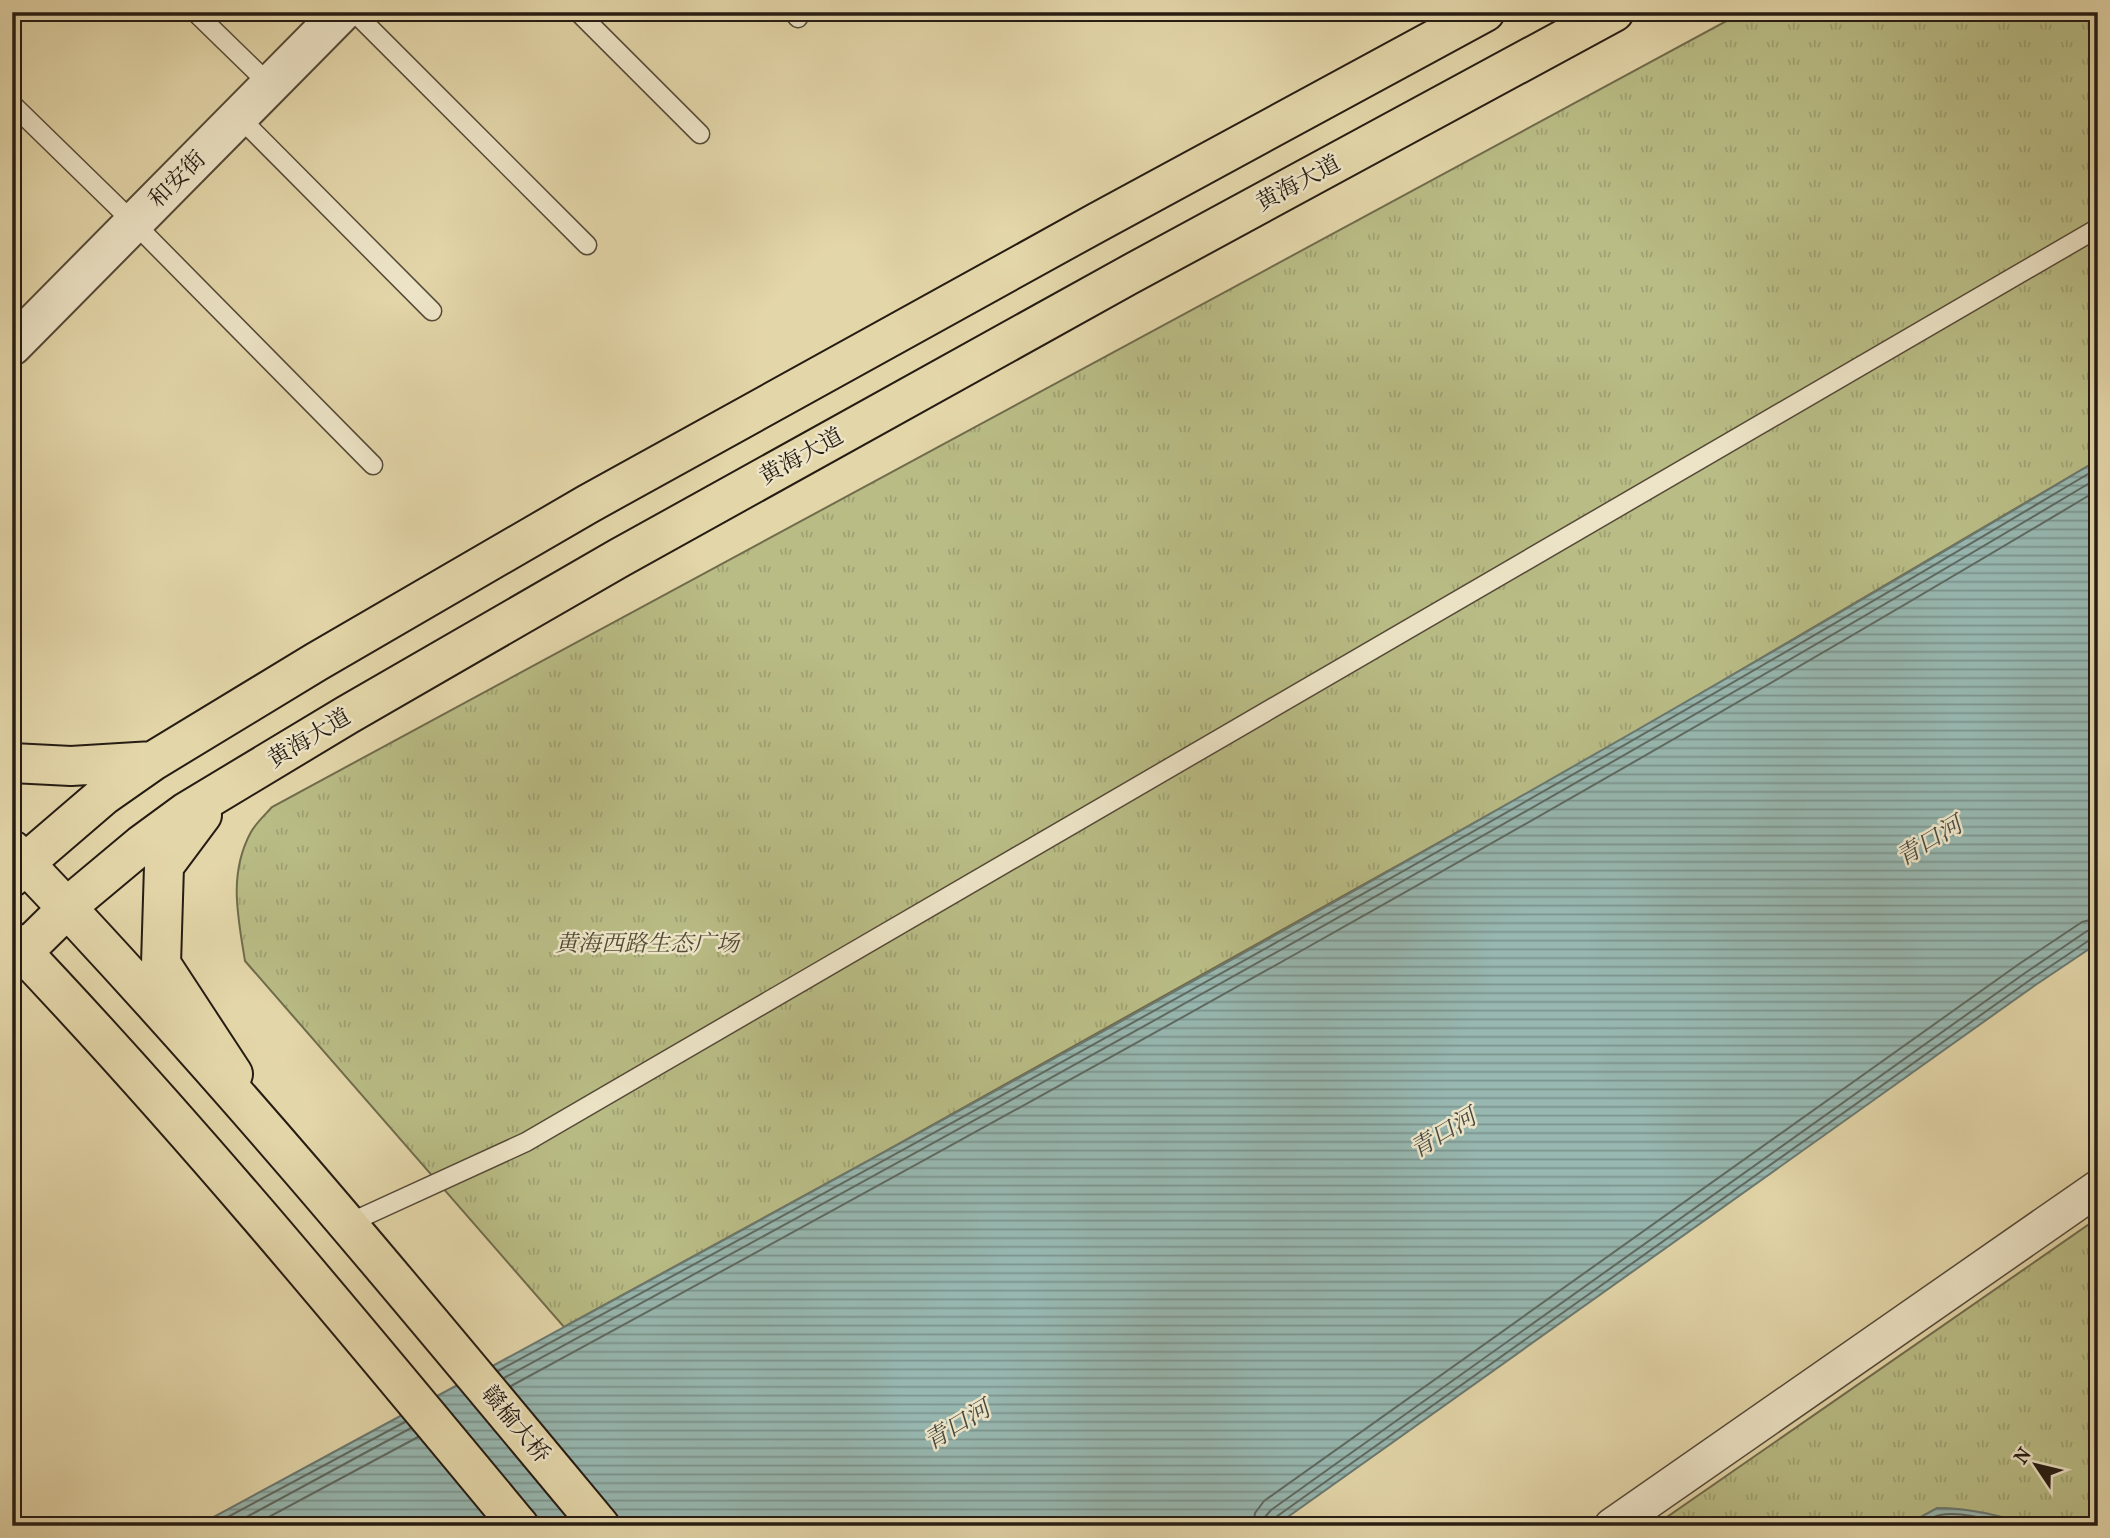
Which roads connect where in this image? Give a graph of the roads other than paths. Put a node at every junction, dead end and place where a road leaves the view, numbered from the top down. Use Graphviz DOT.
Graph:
graph roads {
  1 [pos="195,12"];
  2 [pos="342,12"];
  3 [pos="354,12"];
  4 [pos="578,12"];
  5 [pos="1485,12"];
  6 [pos="1614,12"];
  7 [pos="270,85"];
  8 [pos="12,104"];
  9 [pos="239,117"];
  10 [pos="700,134"];
  11 [pos="134,223"];
  12 [pos="2098,228"];
  13 [pos="587,245"];
  14 [pos="432,311"];
  15 [pos="12,346"];
  16 [pos="373,465"];
  17 [pos="153,761"];
  18 [pos="12,763"];
  19 [pos="219,792"];
  20 [pos="17,864"];
  21 [pos="68,908"];
  22 [pos="18,947"];
  23 [pos="276,1140"];
  24 [pos="2098,1188"];
  25 [pos="347,1224"];
  26 [pos="519,1526"];
  27 [pos="600,1526"];
  28 [pos="1612,1526"];
  1 -- 7 [label="lane"];
  2 -- 7 [label="street, 和安街"];
  3 -- 13 [label="lane"];
  4 -- 10 [label="lane"];
  5 -- 17 [label="main road"];
  6 -- 19 [label="main road, 黄海大道"];
  7 -- 9 [label="street, 和安街"];
  8 -- 11 [label="lane"];
  9 -- 11 [label="street, 和安街"];
  9 -- 14 [label="lane"];
  11 -- 15 [label="street, 和安街"];
  11 -- 16 [label="lane"];
  12 -- 25 [label="lane"];
  17 -- 18 [label="main road"];
  17 -- 20 [label="main road"];
  19 -- 21 [label="main road, 黄海大道"];
  19 -- 23 [label="main road"];
  20 -- 21 [label="main road"];
  21 -- 22 [label="main road, 黄海大道"];
  21 -- 23 [label="main road"];
  22 -- 26 [label="main road"];
  23 -- 25 [label="main road, 赣榆大桥"];
  24 -- 28 [label="street"];
  25 -- 27 [label="main road, 赣榆大桥"];
}
